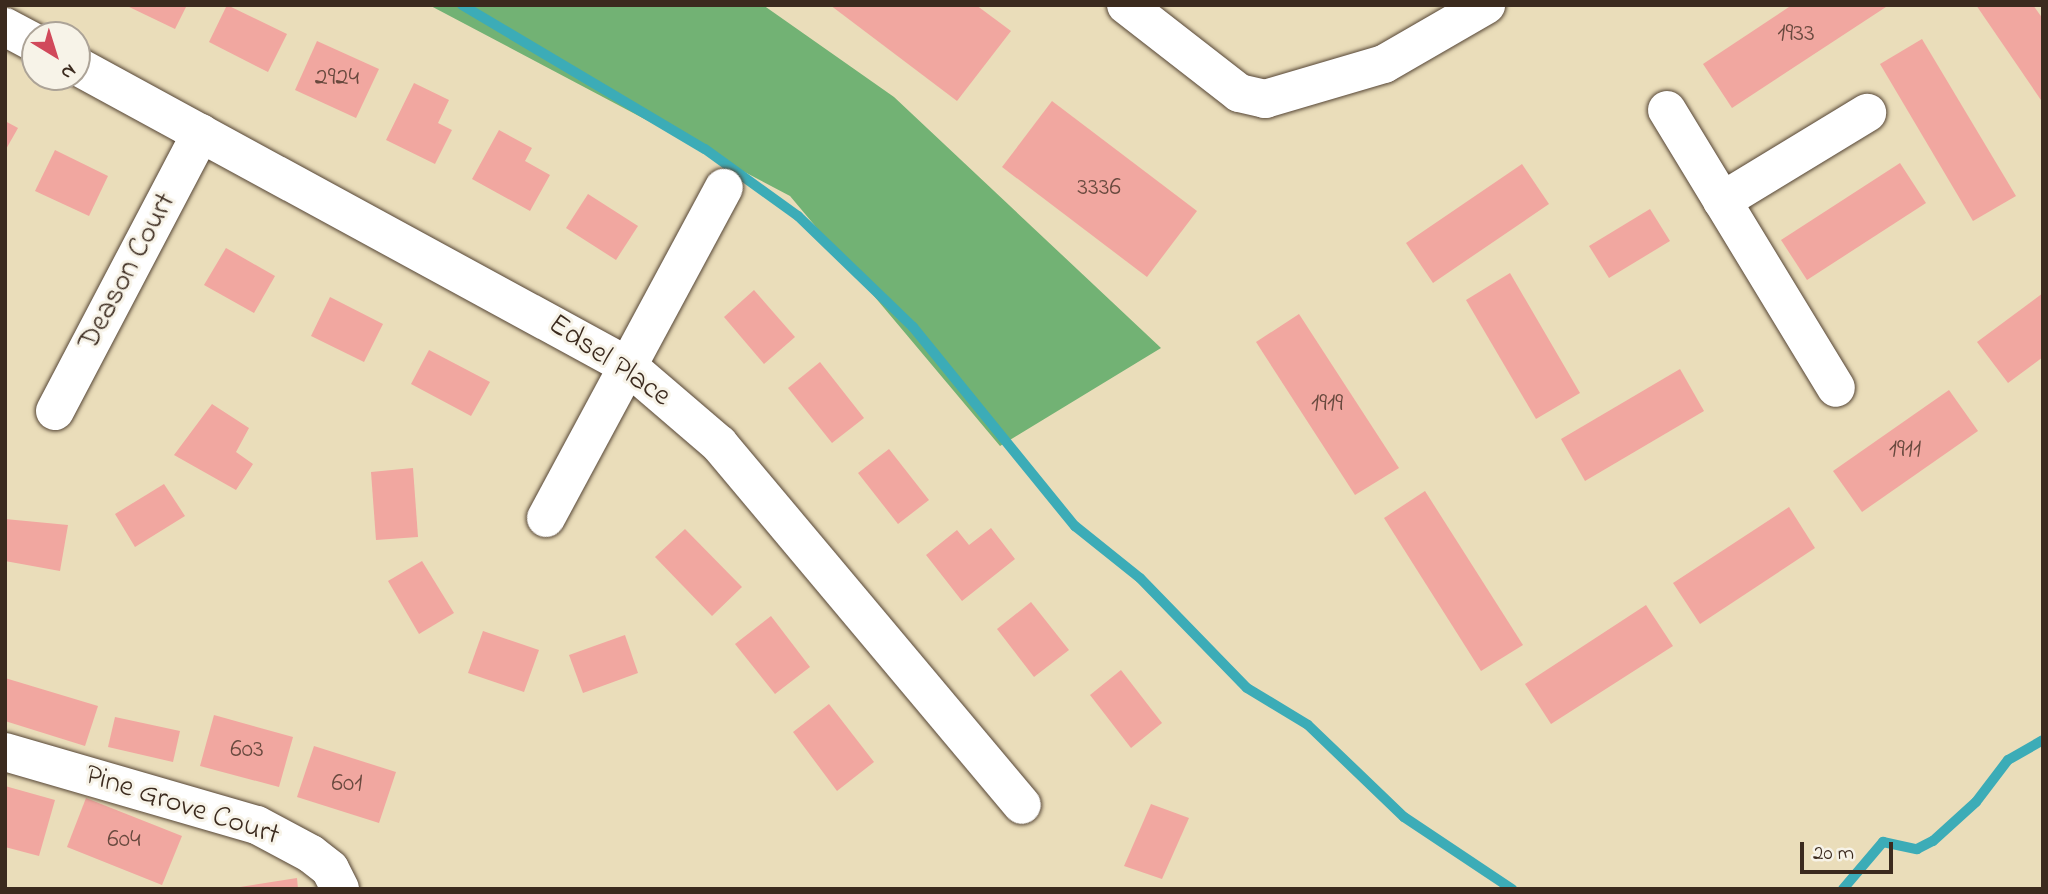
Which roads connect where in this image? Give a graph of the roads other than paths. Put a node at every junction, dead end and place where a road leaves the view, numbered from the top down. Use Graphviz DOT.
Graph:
graph roads {
  1 [pos="1126,5"];
  2 [pos="1486,5"];
  3 [pos="5,27"];
  4 [pos="21,36"];
  5 [pos="91,74"];
  6 [pos="1667,110"];
  7 [pos="1867,113"];
  8 [pos="201,133"];
  9 [pos="724,188"];
  10 [pos="1722,201"];
  11 [pos="628,366"];
  12 [pos="1836,388"];
  13 [pos="55,411"];
  14 [pos="546,517"];
  15 [pos="5,752"];
  16 [pos="1022,805"];
  17 [pos="340,889"];
  1 -- 2 [label="street"];
  3 -- 4 [label="street"];
  5 -- 8 [label="street, Edsel Place"];
  6 -- 10 [label="street"];
  7 -- 10 [label="street"];
  8 -- 11 [label="street, Edsel Place"];
  8 -- 13 [label="street, Deason Court"];
  9 -- 11 [label="street"];
  10 -- 12 [label="street"];
  11 -- 14 [label="street"];
  11 -- 16 [label="street, Edsel Place"];
  15 -- 17 [label="street, Pine Grove Court"];
}
